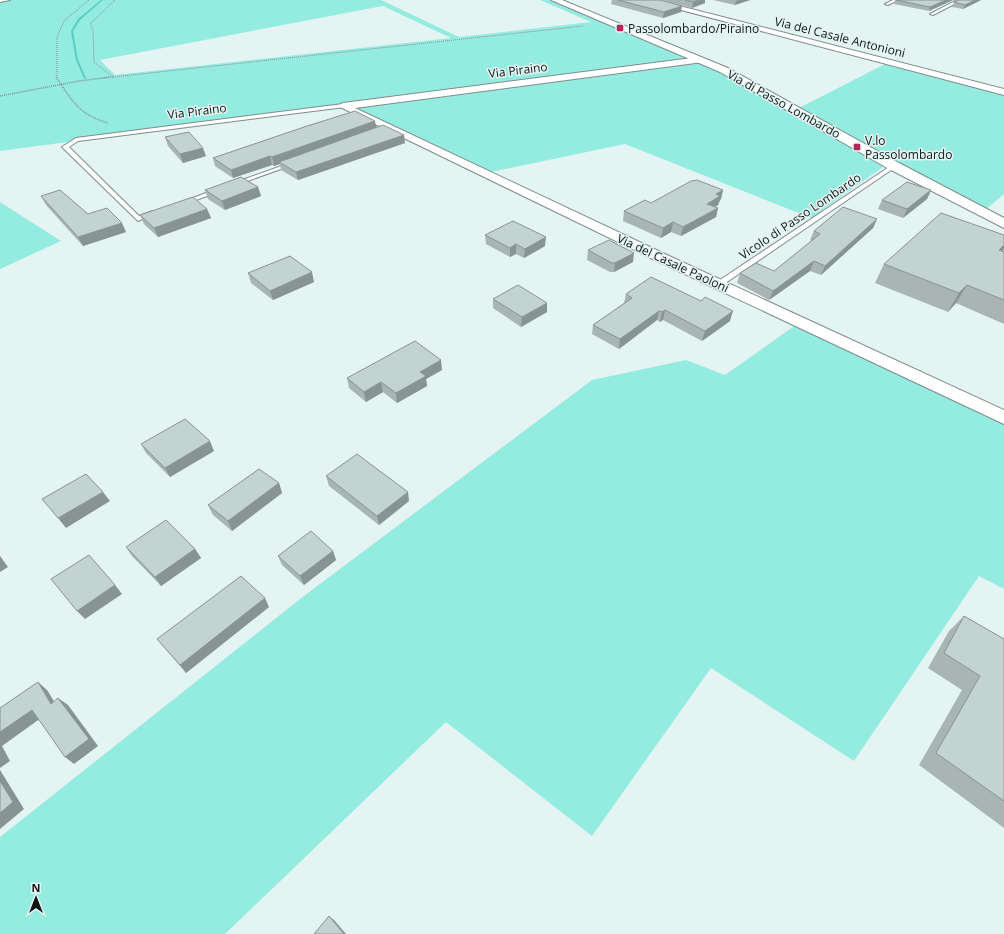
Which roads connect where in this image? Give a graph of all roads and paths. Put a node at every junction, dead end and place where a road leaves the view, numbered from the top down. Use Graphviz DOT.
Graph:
graph roads {
  1 [pos="8,0"];
  2 [pos="89,0"];
  3 [pos="115,0"];
  4 [pos="555,0"];
  5 [pos="647,0"];
  6 [pos="896,0"];
  7 [pos="960,0"];
  8 [pos="0,2"];
  9 [pos="887,4"];
  10 [pos="932,14"];
  11 [pos="612,23"];
  12 [pos="700,60"];
  13 [pos="113,77"];
  14 [pos="61,84"];
  15 [pos="1004,92"];
  16 [pos="0,96"];
  17 [pos="343,106"];
  18 [pos="134,132"];
  19 [pos="296,162"];
  20 [pos="894,166"];
  21 [pos="176,205"];
  22 [pos="160,210"];
  23 [pos="1004,224"];
  24 [pos="718,284"];
  25 [pos="1004,418"];
  1 -- 8 [label="lane"];
  2 -- 14 [label="path"];
  3 -- 13 [label="path"];
  4 -- 11 [label="street, Via di Passo Lombardo"];
  5 -- 15 [label="street, Via del Casale Antonioni"];
  6 -- 9 [label="lane"];
  7 -- 10 [label="lane"];
  11 -- 12 [label="street, Via di Passo Lombardo"];
  11 -- 13 [label="path"];
  12 -- 17 [label="street, Via Piraino"];
  12 -- 20 [label="street, Via di Passo Lombardo"];
  13 -- 14 [label="path"];
  14 -- 16 [label="path"];
  14 -- 18 [label="path"];
  17 -- 18 [label="lane, Via Piraino"];
  17 -- 24 [label="street, Via del Casale Paoloni"];
  18 -- 22 [label="lane, Via Piraino"];
  19 -- 21 [label="lane"];
  20 -- 23 [label="street, Via di Passo Lombardo"];
  20 -- 24 [label="lane, Vicolo di Passo Lombardo"];
  24 -- 25 [label="street, Via del Casale Paoloni"];
}
